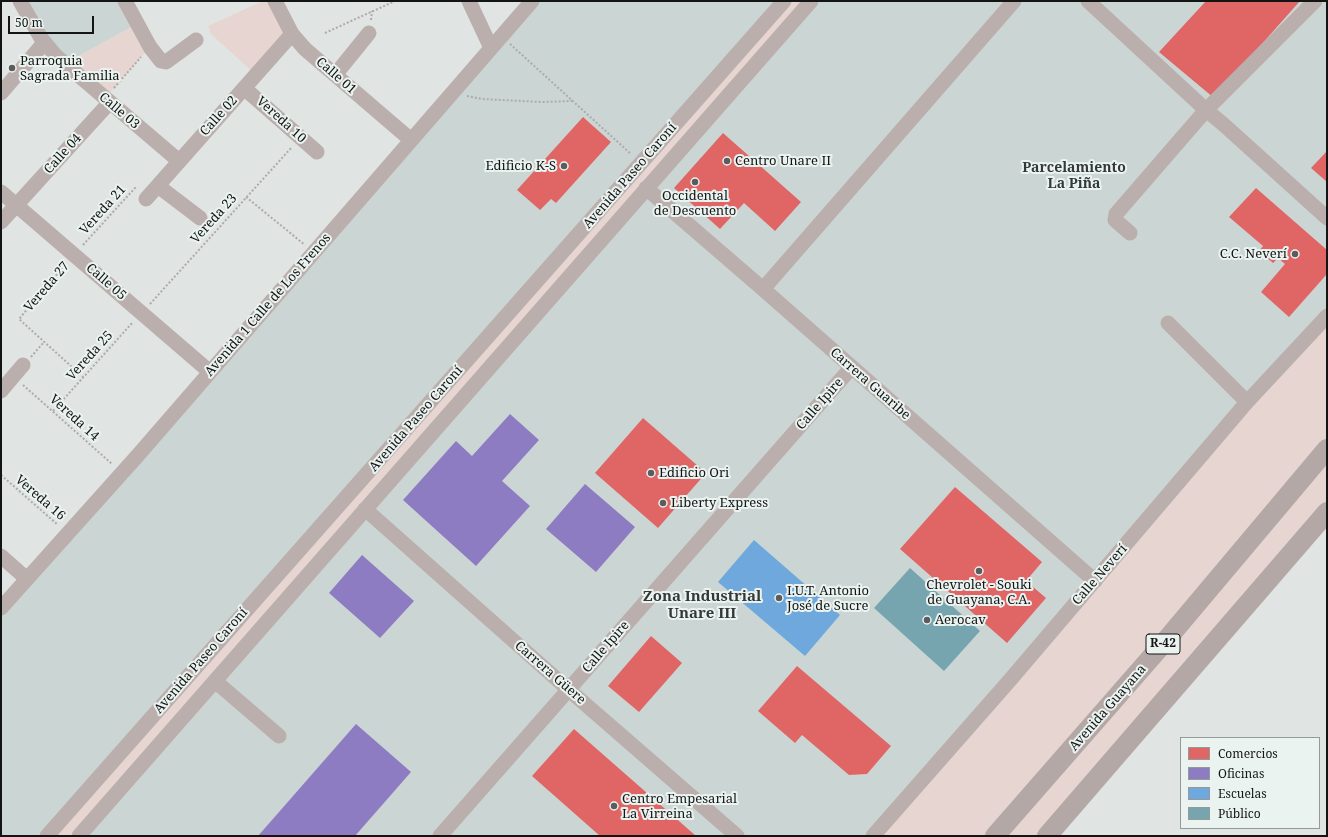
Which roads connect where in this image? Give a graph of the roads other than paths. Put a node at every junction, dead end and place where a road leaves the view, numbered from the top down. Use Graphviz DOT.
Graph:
graph roads {
  1 [pos="20,1"];
  2 [pos="125,1"];
  3 [pos="275,1"];
  4 [pos="469,1"];
  5 [pos="532,1"];
  6 [pos="784,1"];
  7 [pos="811,1"];
  8 [pos="1014,1"];
  9 [pos="1088,1"];
  10 [pos="1315,1"];
  11 [pos="369,33"];
  12 [pos="292,34"];
  13 [pos="196,40"];
  14 [pos="44,43"];
  15 [pos="491,48"];
  16 [pos="335,75"];
  17 [pos="244,88"];
  18 [pos="1,93"];
  19 [pos="107,100"];
  20 [pos="1206,110"];
  21 [pos="411,140"];
  22 [pos="317,152"];
  23 [pos="179,161"];
  24 [pos="158,186"];
  25 [pos="646,188"];
  26 [pos="1,192"];
  27 [pos="146,199"];
  28 [pos="16,205"];
  29 [pos="200,218"];
  30 [pos="1327,218"];
  31 [pos="1,222"];
  32 [pos="1130,233"];
  33 [pos="763,289"];
  34 [pos="1327,316"];
  35 [pos="1168,322"];
  36 [pos="23,365"];
  37 [pos="852,368"];
  38 [pos="210,372"];
  39 [pos="1,391"];
  40 [pos="1247,402"];
  41 [pos="1327,450"];
  42 [pos="366,509"];
  43 [pos="1327,512"];
  44 [pos="1,556"];
  45 [pos="27,579"];
  46 [pos="1095,581"];
  47 [pos="1,608"];
  48 [pos="215,681"];
  49 [pos="569,690"];
  50 [pos="279,736"];
  51 [pos="47,836"];
  52 [pos="79,836"];
  53 [pos="440,836"];
  54 [pos="736,836"];
  55 [pos="873,836"];
  56 [pos="995,836"];
  57 [pos="1047,836"];
  1 -- 14 [label="street, Calle 03"];
  2 -- 13 [label="street"];
  3 -- 12 [label="street, Calle 01"];
  4 -- 15 [label="street"];
  5 -- 15 [label="street, Avenida 1 Calle de Los Frenos"];
  6 -- 51 [label="street, Avenida Paseo Caroní"];
  7 -- 25 [label="street, Avenida Paseo Caroní"];
  8 -- 33 [label="street"];
  9 -- 20 [label="street"];
  10 -- 20 [label="street"];
  11 -- 16 [label="street"];
  12 -- 16 [label="street, Calle 01"];
  12 -- 17 [label="street, Calle 02"];
  14 -- 18 [label="street"];
  14 -- 19 [label="street, Calle 03"];
  15 -- 21 [label="street, Avenida 1 Calle de Los Frenos"];
  16 -- 21 [label="street, Calle 01"];
  17 -- 22 [label="street, Vereda 10"];
  17 -- 23 [label="street, Calle 02"];
  19 -- 23 [label="street, Calle 03"];
  19 -- 28 [label="street, Calle 04"];
  20 -- 30 [label="street"];
  20 -- 32 [label="street"];
  21 -- 38 [label="street, Avenida 1 Calle de Los Frenos"];
  23 -- 24 [label="street, Calle 02"];
  24 -- 27 [label="street, Calle 02"];
  24 -- 29 [label="street"];
  25 -- 33 [label="street, Carrera Guaribe"];
  25 -- 42 [label="street, Avenida Paseo Caroní"];
  26 -- 28 [label="street, Calle 05"];
  28 -- 31 [label="street, Calle 04"];
  28 -- 38 [label="street, Calle 05"];
  33 -- 37 [label="street, Carrera Guaribe"];
  34 -- 40 [label="street, Calle Neverí"];
  35 -- 40 [label="street"];
  36 -- 39 [label="street"];
  37 -- 46 [label="street, Carrera Guaribe"];
  37 -- 49 [label="street, Calle Ipire"];
  38 -- 45 [label="street, Avenida 1 Calle de Los Frenos"];
  40 -- 46 [label="street, Calle Neverí"];
  41 -- 56 [label="main road, Avenida Guayana / R-42"];
  42 -- 48 [label="street, Avenida Paseo Caroní"];
  42 -- 49 [label="street, Carrera Güere"];
  43 -- 57 [label="main road, R-42"];
  44 -- 45 [label="street"];
  45 -- 47 [label="street, Avenida 1 Calle de Los Frenos"];
  46 -- 55 [label="street, Calle Neverí"];
  48 -- 50 [label="street"];
  48 -- 52 [label="street, Avenida Paseo Caroní"];
  49 -- 53 [label="street, Calle Ipire"];
  49 -- 54 [label="street, Carrera Güere"];
}
